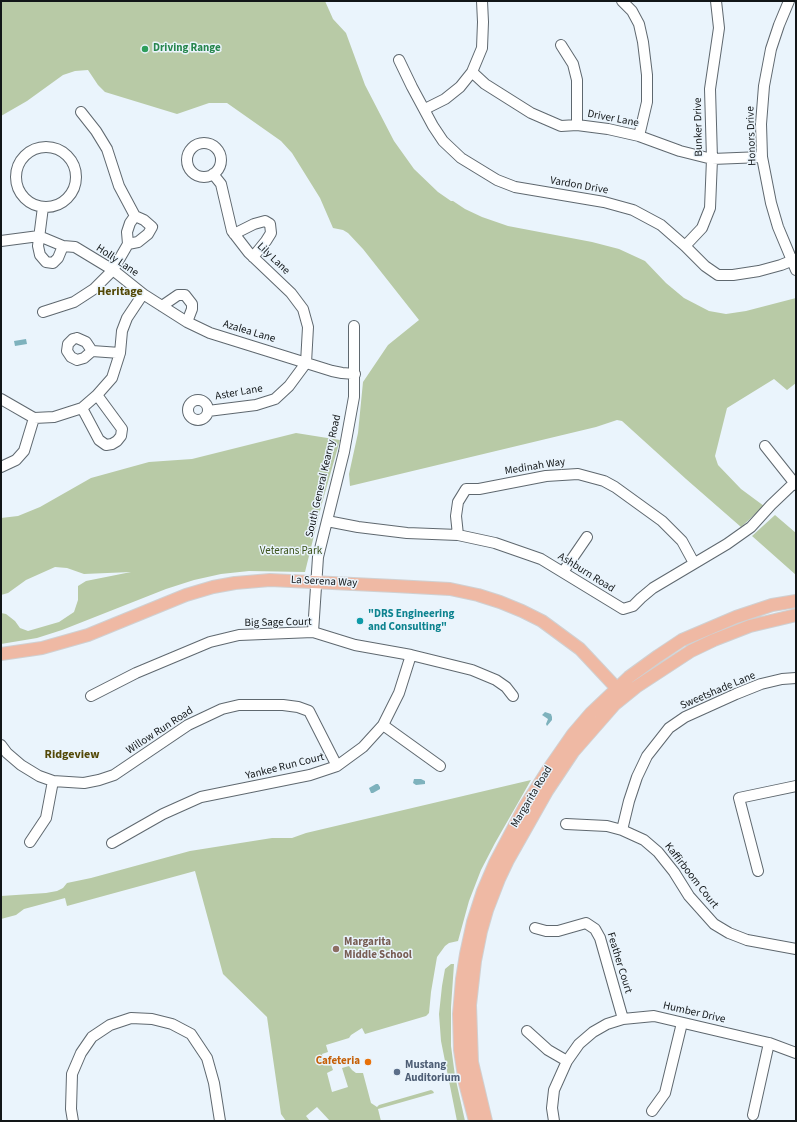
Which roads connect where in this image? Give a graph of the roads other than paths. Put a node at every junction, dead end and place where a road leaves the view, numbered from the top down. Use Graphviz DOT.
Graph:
graph roads {
  1 [pos="482,1"];
  2 [pos="622,1"];
  3 [pos="716,1"];
  4 [pos="789,1"];
  5 [pos="561,45"];
  6 [pos="399,60"];
  7 [pos="472,72"];
  8 [pos="425,109"];
  9 [pos="81,112"];
  10 [pos="576,124"];
  11 [pos="639,136"];
  12 [pos="762,157"];
  13 [pos="712,159"];
  14 [pos="213,174"];
  15 [pos="43,207"];
  16 [pos="135,216"];
  17 [pos="234,234"];
  18 [pos="39,236"];
  19 [pos="1,241"];
  20 [pos="128,244"];
  21 [pos="63,246"];
  22 [pos="685,246"];
  23 [pos="253,257"];
  24 [pos="794,260"];
  25 [pos="113,270"];
  26 [pos="796,270"];
  27 [pos="143,294"];
  28 [pos="162,306"];
  29 [pos="43,312"];
  30 [pos="187,322"];
  31 [pos="354,326"];
  32 [pos="92,351"];
  33 [pos="120,353"];
  34 [pos="306,363"];
  35 [pos="355,374"];
  36 [pos="97,395"];
  37 [pos="1,398"];
  38 [pos="82,408"];
  39 [pos="208,411"];
  40 [pos="34,418"];
  41 [pos="766,446"];
  42 [pos="1,467"];
  43 [pos="795,484"];
  44 [pos="327,521"];
  45 [pos="458,535"];
  46 [pos="587,537"];
  47 [pos="694,563"];
  48 [pos="563,572"];
  49 [pos="316,582"];
  50 [pos="796,601"];
  51 [pos="796,615"];
  52 [pos="313,632"];
  53 [pos="1,654"];
  54 [pos="411,655"];
  55 [pos="796,678"];
  56 [pos="620,692"];
  57 [pos="91,696"];
  58 [pos="514,696"];
  59 [pos="382,725"];
  60 [pos="1,745"];
  61 [pos="337,766"];
  62 [pos="440,766"];
  63 [pos="53,782"];
  64 [pos="796,786"];
  65 [pos="566,824"];
  66 [pos="622,830"];
  67 [pos="30,842"];
  68 [pos="112,843"];
  69 [pos="758,871"];
  70 [pos="535,928"];
  71 [pos="796,949"];
  72 [pos="623,1019"];
  73 [pos="682,1023"];
  74 [pos="527,1031"];
  75 [pos="769,1043"];
  76 [pos="796,1054"];
  77 [pos="567,1061"];
  78 [pos="652,1111"];
  79 [pos="753,1116"];
  80 [pos="72,1121"];
  81 [pos="220,1121"];
  82 [pos="475,1121"];
  83 [pos="486,1121"];
  84 [pos="554,1121"];
  1 -- 7 [label="street"];
  2 -- 11 [label="street"];
  3 -- 13 [label="street, Bunker Drive"];
  4 -- 12 [label="street, Honors Drive"];
  5 -- 10 [label="street"];
  6 -- 8 [label="street, Vardon Drive"];
  7 -- 8 [label="street"];
  7 -- 10 [label="street, Driver Lane"];
  8 -- 22 [label="street, Vardon Drive"];
  9 -- 16 [label="street"];
  10 -- 11 [label="street, Driver Lane"];
  11 -- 13 [label="street, Driver Lane"];
  12 -- 13 [label="street, Driver Lane"];
  12 -- 24 [label="street, Honors Drive"];
  13 -- 22 [label="street, Bunker Drive"];
  14 -- 17 [label="street, Lily Lane"];
  15 -- 15 [label="street"];
  15 -- 18 [label="street"];
  16 -- 20 [label="street"];
  16 -- 20 [label="street"];
  17 -- 23 [label="street, Lily Lane"];
  17 -- 23 [label="street"];
  18 -- 19 [label="street"];
  18 -- 21 [label="street, Holly Lane"];
  18 -- 21 [label="street"];
  20 -- 25 [label="street"];
  21 -- 25 [label="street, Holly Lane"];
  22 -- 24 [label="street, Vardon Drive"];
  23 -- 34 [label="street, Lily Lane"];
  24 -- 26 [label="street, Honors Drive"];
  25 -- 27 [label="street, Holly Lane"];
  25 -- 29 [label="street"];
  27 -- 28 [label="street, Azalea Lane"];
  27 -- 33 [label="street"];
  28 -- 30 [label="street, Azalea Lane"];
  28 -- 30 [label="street"];
  30 -- 34 [label="street, Azalea Lane"];
  31 -- 35 [label="street, South General Kearny Road"];
  32 -- 33 [label="street"];
  33 -- 36 [label="street"];
  34 -- 35 [label="street, Azalea Lane"];
  34 -- 39 [label="street, Aster Lane"];
  35 -- 44 [label="street, South General Kearny Road"];
  36 -- 38 [label="street"];
  36 -- 38 [label="street"];
  37 -- 40 [label="street"];
  38 -- 40 [label="street"];
  40 -- 42 [label="street"];
  41 -- 43 [label="street"];
  43 -- 47 [label="street, Ashburn Road"];
  44 -- 45 [label="street, Ashburn Road"];
  44 -- 49 [label="street, South General Kearny Road"];
  45 -- 47 [label="street, Medinah Way"];
  45 -- 48 [label="street, Ashburn Road"];
  46 -- 48 [label="street"];
  47 -- 48 [label="street, Ashburn Road"];
  49 -- 52 [label="street, South General Kearny Road"];
  49 -- 53 [label="main road, La Serena Way"];
  49 -- 56 [label="main road, La Serena Way"];
  50 -- 56 [label="main road, Margarita Road"];
  51 -- 56 [label="main road, Margarita Road"];
  52 -- 54 [label="street, Big Sage Court"];
  52 -- 57 [label="street, Big Sage Court"];
  54 -- 58 [label="street, Big Sage Court"];
  54 -- 59 [label="street, Yankee Run Court"];
  55 -- 66 [label="street, Sweetshade Lane"];
  56 -- 82 [label="main road, Margarita Road"];
  56 -- 83 [label="main road, Margarita Road"];
  59 -- 61 [label="street, Yankee Run Court"];
  59 -- 62 [label="street"];
  60 -- 63 [label="street, Willow Run Road"];
  61 -- 63 [label="street, Willow Run Road"];
  61 -- 68 [label="street, Yankee Run Court"];
  63 -- 67 [label="street"];
  64 -- 69 [label="street"];
  65 -- 66 [label="street, Kaffirboom Court"];
  66 -- 71 [label="street, Kaffirboom Court"];
  70 -- 72 [label="street, Feather Court"];
  72 -- 73 [label="street, Humber Drive"];
  72 -- 77 [label="street, Humber Drive"];
  73 -- 75 [label="street, Humber Drive"];
  73 -- 78 [label="street"];
  74 -- 77 [label="street"];
  75 -- 76 [label="street, Humber Drive"];
  75 -- 79 [label="street"];
  77 -- 84 [label="street, Humber Drive"];
  80 -- 81 [label="street"];
}
